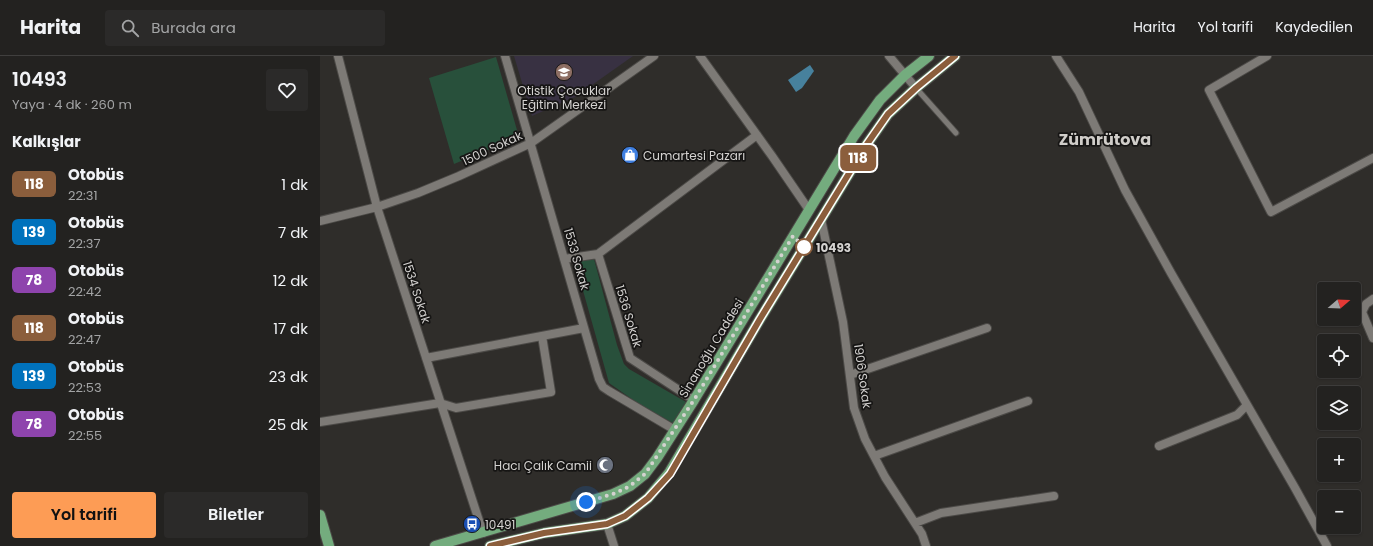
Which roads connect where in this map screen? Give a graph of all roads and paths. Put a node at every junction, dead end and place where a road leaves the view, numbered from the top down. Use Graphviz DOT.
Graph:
graph roads {
  1 [pos="338,56"];
  2 [pos="505,56"];
  3 [pos="654,56"];
  4 [pos="700,56"];
  5 [pos="889,56"];
  6 [pos="929,56"];
  7 [pos="955,56"];
  8 [pos="1056,56"];
  9 [pos="1267,56"];
  10 [pos="905,75"];
  11 [pos="916,88"];
  12 [pos="956,133"];
  13 [pos="757,135"];
  14 [pos="531,143"];
  15 [pos="1373,158"];
  16 [pos="376,207"];
  17 [pos="809,210"];
  18 [pos="821,219"];
  19 [pos="320,221"];
  20 [pos="598,254"];
  21 [pos="564,258"];
  22 [pos="1373,299"];
  23 [pos="584,328"];
  24 [pos="987,328"];
  25 [pos="542,336"];
  26 [pos="1373,338"];
  27 [pos="426,358"];
  28 [pos="850,375"];
  29 [pos="694,400"];
  30 [pos="1028,401"];
  31 [pos="440,403"];
  32 [pos="1247,405"];
  33 [pos="320,422"];
  34 [pos="675,430"];
  35 [pos="1159,446"];
  36 [pos="874,456"];
  37 [pos="1054,496"];
  38 [pos="320,515"];
  39 [pos="915,523"];
  40 [pos="607,524"];
  41 [pos="482,532"];
  42 [pos="329,546"];
  43 [pos="435,546"];
  44 [pos="490,546"];
  45 [pos="614,546"];
  46 [pos="926,546"];
  47 [pos="1327,546"];
  1 -- 16 [label="street, 1534 Sokak"];
  2 -- 14 [label="street, 1533 Sokak"];
  3 -- 14 [label="street, 1500 Sokak"];
  4 -- 13 [label="street"];
  5 -- 10 [label="street"];
  6 -- 10 [label="main road, Si̇nanoğlu Caddesi"];
  7 -- 11 [label="main road"];
  8 -- 32 [label="street"];
  9 -- 15 [label="street"];
  10 -- 11 [label="street"];
  10 -- 17 [label="main road, Si̇nanoğlu Caddesi"];
  11 -- 12 [label="lane"];
  11 -- 18 [label="main road"];
  13 -- 17 [label="street"];
  13 -- 20 [label="street"];
  14 -- 16 [label="street, 1500 Sokak"];
  14 -- 21 [label="street, 1533 Sokak"];
  16 -- 19 [label="street, 1500 Sokak"];
  16 -- 27 [label="street, 1534 Sokak"];
  17 -- 29 [label="main road, Si̇nanoğlu Caddesi"];
  18 -- 28 [label="street, 1906 Sokak"];
  18 -- 40 [label="main road"];
  20 -- 21 [label="street"];
  20 -- 29 [label="street, 1536 Sokak"];
  21 -- 23 [label="street, 1533 Sokak"];
  22 -- 26 [label="street"];
  23 -- 25 [label="street"];
  23 -- 34 [label="street, 1533 Sokak"];
  24 -- 28 [label="street"];
  25 -- 27 [label="street"];
  25 -- 31 [label="street"];
  27 -- 31 [label="street, 1534 Sokak"];
  28 -- 36 [label="street, 1906 Sokak"];
  29 -- 34 [label="main road, Si̇nanoğlu Caddesi"];
  30 -- 36 [label="street"];
  31 -- 33 [label="street"];
  31 -- 41 [label="street, 1534 Sokak"];
  32 -- 35 [label="street"];
  32 -- 47 [label="street"];
  34 -- 41 [label="main road, Si̇nanoğlu Caddesi"];
  36 -- 39 [label="street, 1906 Sokak"];
  37 -- 39 [label="street"];
  38 -- 42 [label="main road"];
  39 -- 46 [label="street, 1906 Sokak"];
  40 -- 44 [label="main road"];
  40 -- 45 [label="street"];
  41 -- 43 [label="main road, Si̇nanoğlu Caddesi"];
}
